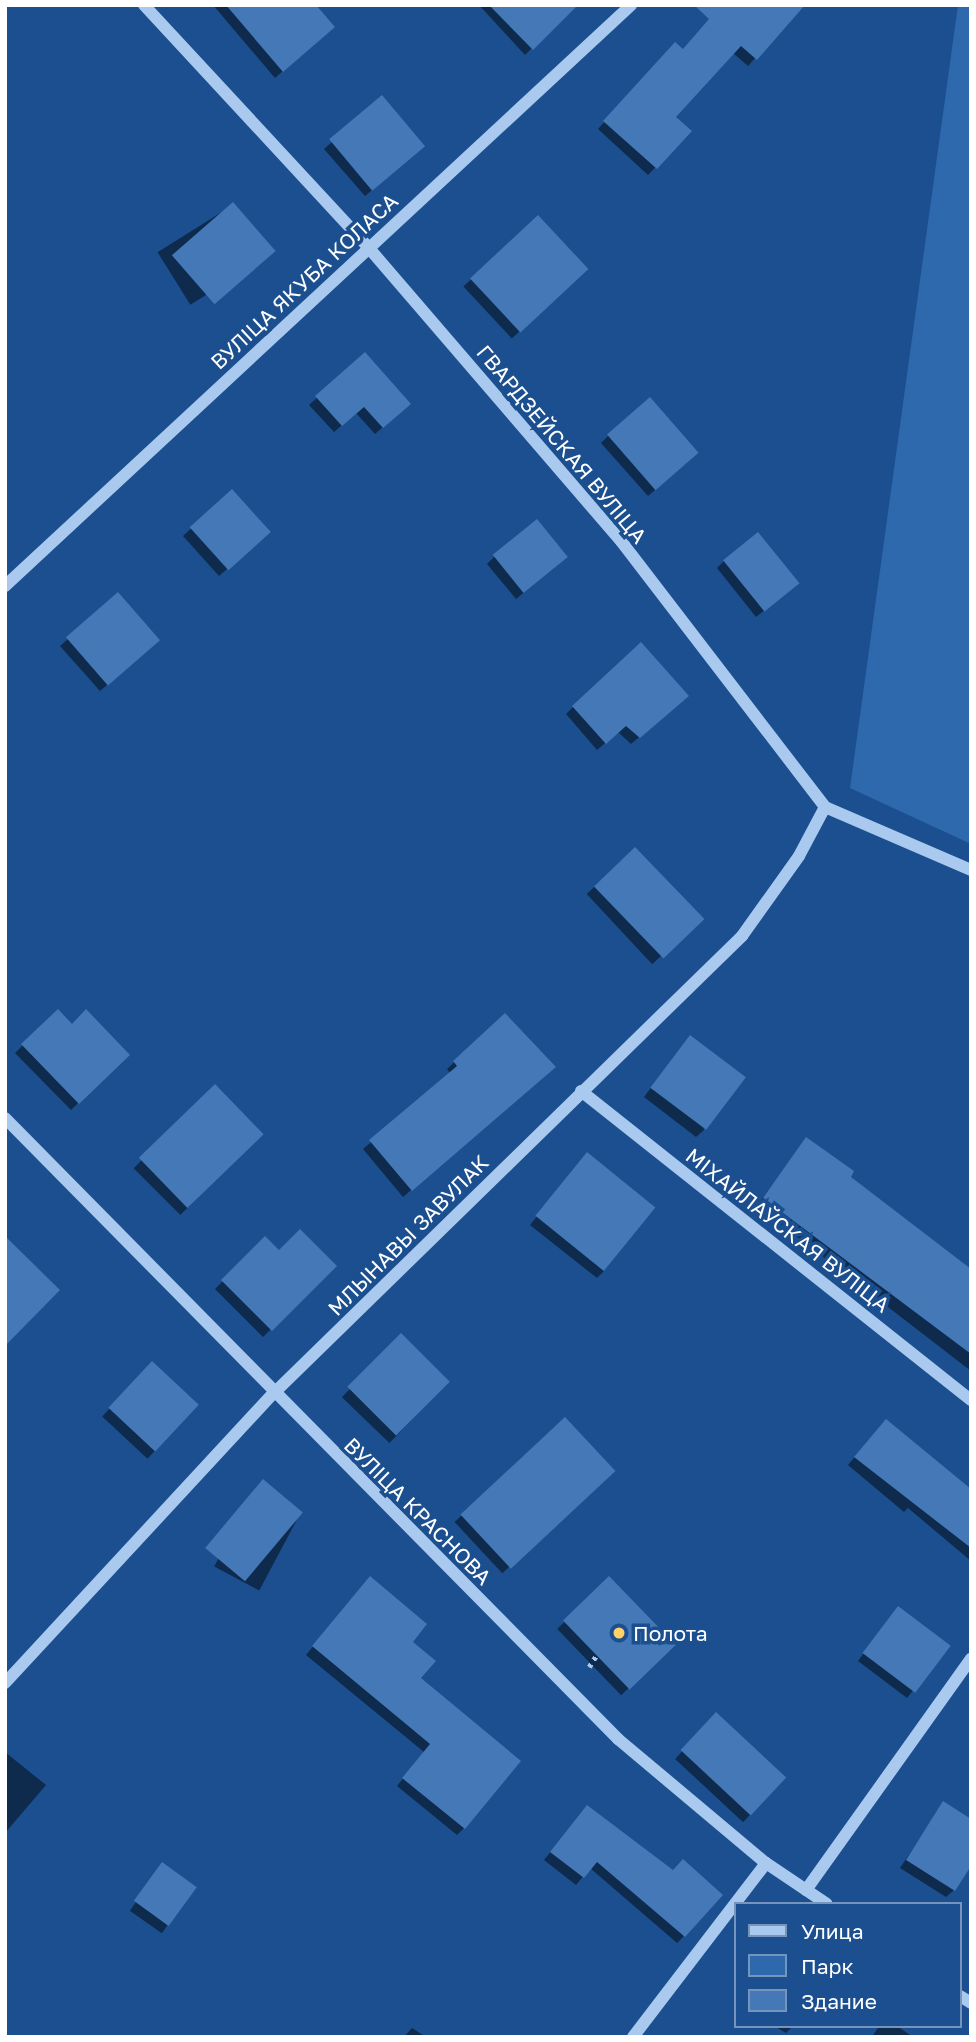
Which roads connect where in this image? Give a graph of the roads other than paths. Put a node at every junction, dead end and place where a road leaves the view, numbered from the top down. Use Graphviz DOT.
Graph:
graph roads {
  1 [pos="144,5"];
  2 [pos="631,5"];
  3 [pos="368,247"];
  4 [pos="5,586"];
  5 [pos="825,807"];
  6 [pos="971,870"];
  7 [pos="581,1091"];
  8 [pos="5,1118"];
  9 [pos="274,1394"];
  10 [pos="971,1399"];
  11 [pos="971,1659"];
  12 [pos="5,1683"];
  13 [pos="766,1863"];
  14 [pos="806,1890"];
  15 [pos="736,1902"];
  16 [pos="824,1902"];
  17 [pos="734,1905"];
  18 [pos="633,2037"];
  1 -- 3 [label="street, ГВАРДЗЕЙСКАЯ ВУЛІЦА"];
  2 -- 3 [label="street, ВУЛІЦА ЯКУБА КОЛАСА"];
  3 -- 4 [label="street, ВУЛІЦА ЯКУБА КОЛАСА"];
  3 -- 5 [label="street, ГВАРДЗЕЙСКАЯ ВУЛІЦА"];
  5 -- 6 [label="street, ГВАРДЗЕЙСКАЯ ВУЛІЦА"];
  5 -- 7 [label="street, МЛЫНАВЫ ЗАВУЛАК"];
  7 -- 9 [label="street, МЛЫНАВЫ ЗАВУЛАК"];
  7 -- 10 [label="street, МІХАЙЛАЎСКАЯ ВУЛІЦА"];
  8 -- 9 [label="street, ВУЛІЦА КРАСНОВА"];
  9 -- 12 [label="street, МЛЫНАВЫ ЗАВУЛАК"];
  9 -- 13 [label="street, ВУЛІЦА КРАСНОВА"];
  11 -- 14 [label="street"];
  13 -- 14 [label="street, ВУЛІЦА КРАСНОВА"];
  13 -- 15 [label="street"];
  14 -- 16 [label="street, ВУЛІЦА КРАСНОВА"];
  17 -- 18 [label="street"];
}
